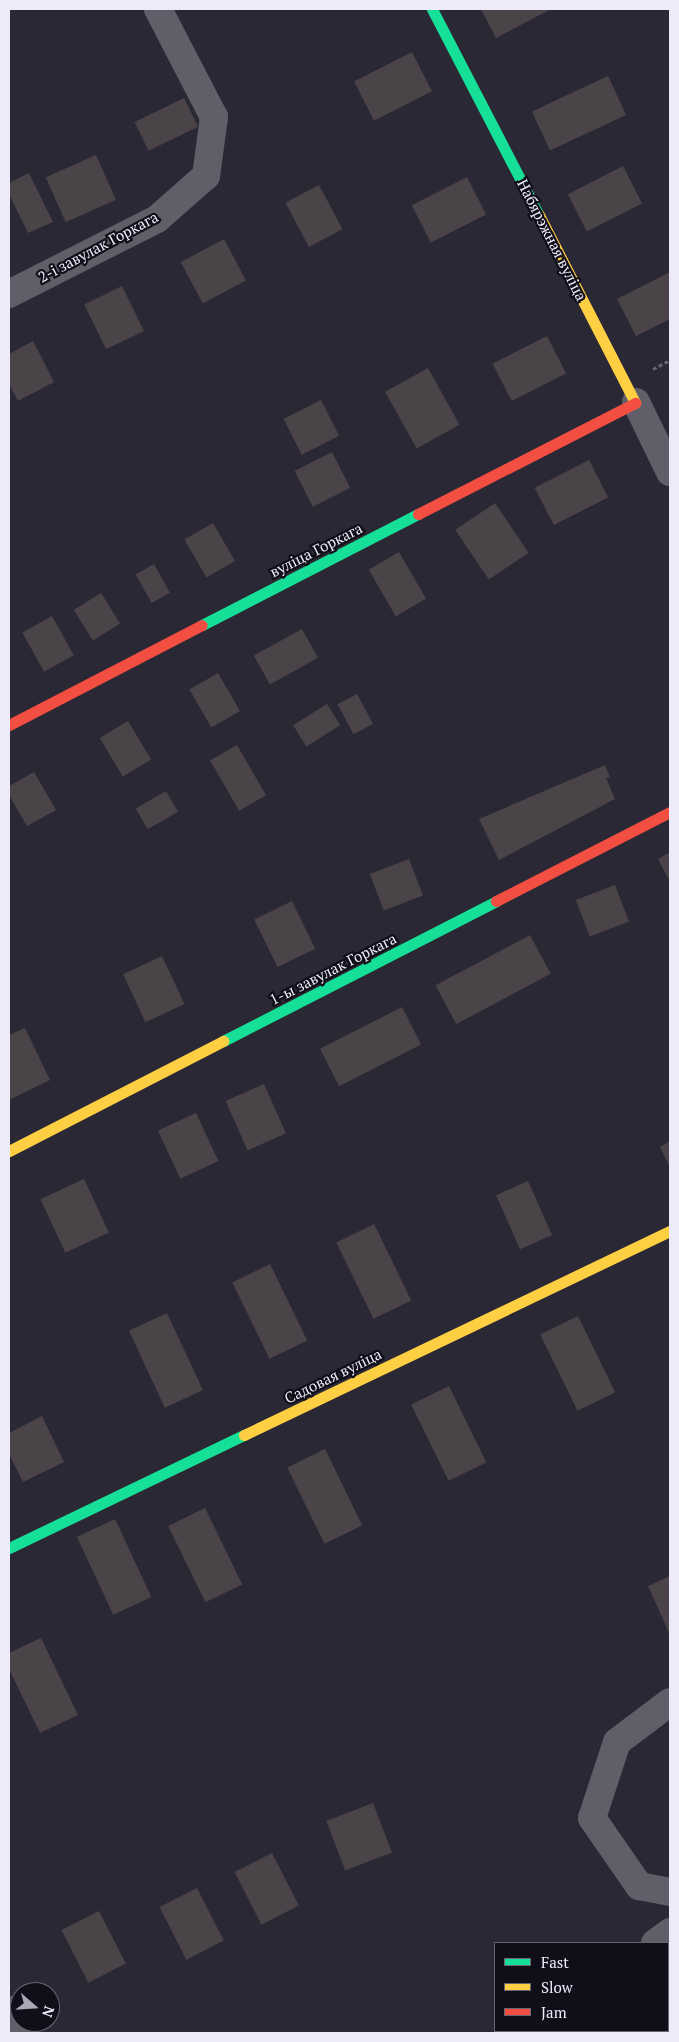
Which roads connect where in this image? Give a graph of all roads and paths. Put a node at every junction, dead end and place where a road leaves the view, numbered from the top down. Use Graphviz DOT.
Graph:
graph roads {
  1 [pos="158,9"];
  2 [pos="432,9"];
  3 [pos="9,294"];
  4 [pos="636,402"];
  5 [pos="670,472"];
  6 [pos="9,725"];
  7 [pos="670,812"];
  8 [pos="9,1151"];
  9 [pos="670,1231"];
  10 [pos="9,1548"];
  11 [pos="670,1702"];
  12 [pos="670,1892"];
  13 [pos="670,1932"];
  14 [pos="656,1942"];
  15 [pos="9,2010"];
  16 [pos="25,2033"];
  1 -- 3 [label="street, 2-і завулак Горкага"];
  2 -- 4 [label="street, Набярэжная вуліца"];
  4 -- 5 [label="street, Набярэжная вуліца"];
  4 -- 6 [label="street, вуліца Горкага"];
  7 -- 8 [label="street, 1-ы завулак Горкага"];
  9 -- 10 [label="street, Садовая вуліца"];
  11 -- 12 [label="street"];
  13 -- 14 [label="street"];
  15 -- 16 [label="street"];
}
